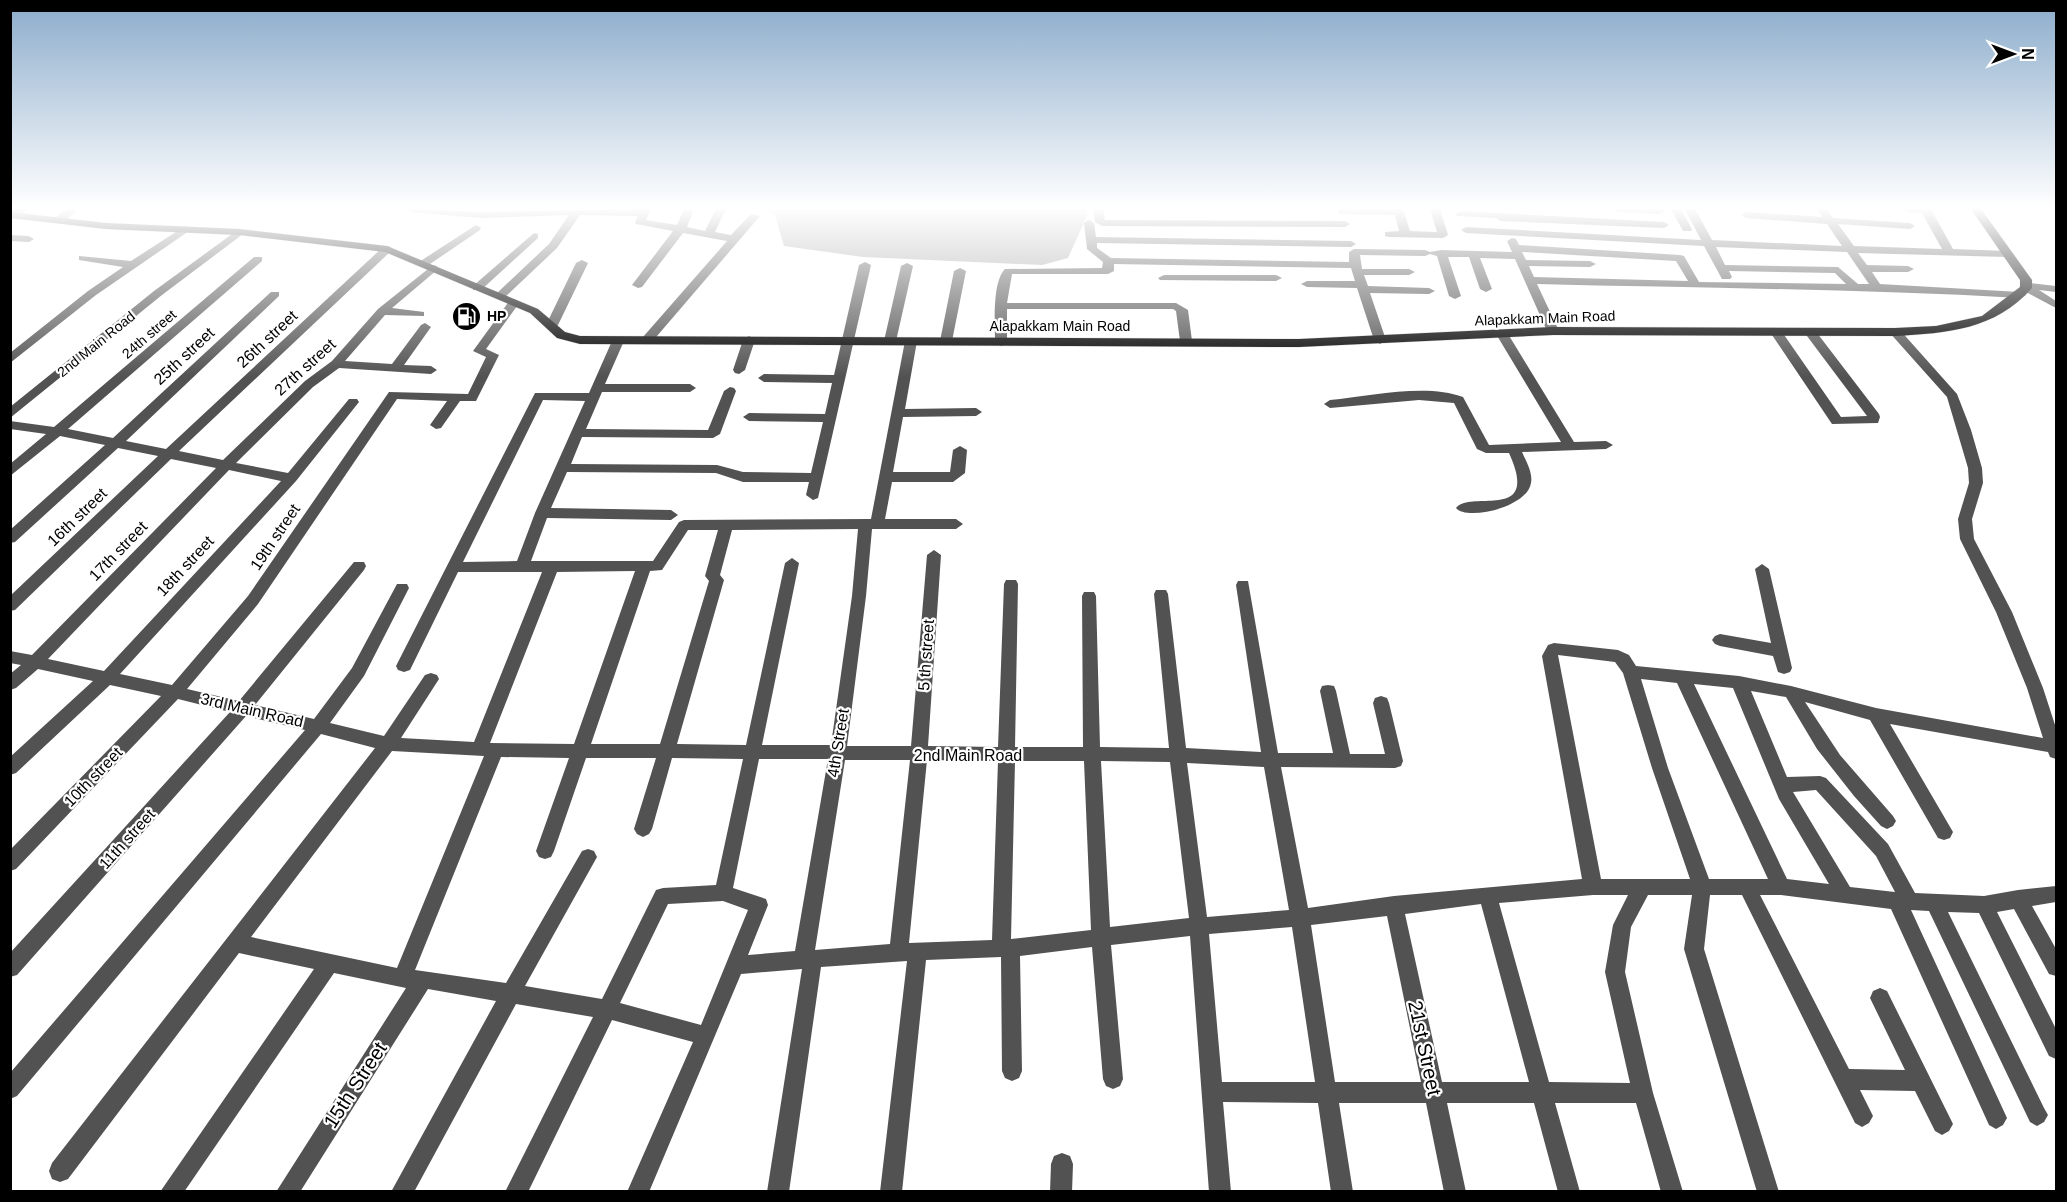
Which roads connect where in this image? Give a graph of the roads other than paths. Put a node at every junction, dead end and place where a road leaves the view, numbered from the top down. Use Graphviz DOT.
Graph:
graph roads {
  1 [pos="134,265"];
  2 [pos="195,265"];
  3 [pos="251,265"];
  4 [pos="370,265"];
  5 [pos="502,265"];
  6 [pos="533,265"];
  7 [pos="581,265"];
  8 [pos="653,265"];
  9 [pos="711,265"];
  10 [pos="865,265"];
  11 [pos="1109,265"];
  12 [pos="1203,265"];
  13 [pos="1267,265"];
  14 [pos="1440,265"];
  15 [pos="1477,265"];
  16 [pos="1523,265"];
  17 [pos="1598,265"];
  18 [pos="1663,265"];
  19 [pos="1684,265"];
  20 [pos="1719,265"];
  21 [pos="1861,265"];
  22 [pos="2016,265"];
  23 [pos="428,266"];
  24 [pos="907,266"];
  25 [pos="1357,268"];
  26 [pos="1617,268"];
  27 [pos="1721,268"];
  28 [pos="1863,268"];
  29 [pos="1908,269"];
  30 [pos="1651,270"];
  31 [pos="960,271"];
  32 [pos="1409,272"];
  33 [pos="1164,278"];
  34 [pos="1205,278"];
  35 [pos="1276,278"];
  36 [pos="1530,280"];
  37 [pos="1306,284"];
  38 [pos="1695,284"];
  39 [pos="638,285"];
  40 [pos="1730,285"];
  41 [pos="1363,287"];
  42 [pos="1855,287"];
  43 [pos="1877,287"];
  44 [pos="477,288"];
  45 [pos="1486,289"];
  46 [pos="2056,289"];
  47 [pos="2024,290"];
  48 [pos="1429,291"];
  49 [pos="275,294"];
  50 [pos="500,296"];
  51 [pos="1455,296"];
  52 [pos="514,302"];
  53 [pos="2056,305"];
  54 [pos="1001,306"];
  55 [pos="382,311"];
  56 [pos="420,314"];
  57 [pos="552,325"];
  58 [pos="425,327"];
  59 [pos="1553,331"];
  60 [pos="1776,332"];
  61 [pos="1810,332"];
  62 [pos="1895,332"];
  63 [pos="1502,334"];
  64 [pos="647,339"];
  65 [pos="749,340"];
  66 [pos="1380,340"];
  67 [pos="618,341"];
  68 [pos="847,341"];
  69 [pos="890,341"];
  70 [pos="910,341"];
  71 [pos="946,341"];
  72 [pos="1186,341"];
  73 [pos="1001,342"];
  74 [pos="10,359"];
  75 [pos="336,364"];
  76 [pos="395,368"];
  77 [pos="431,370"];
  78 [pos="739,370"];
  79 [pos="764,378"];
  80 [pos="838,379"];
  81 [pos="690,388"];
  82 [pos="730,391"];
  83 [pos="595,393"];
  84 [pos="456,398"];
  85 [pos="353,402"];
  86 [pos="1330,404"];
  87 [pos="898,412"];
  88 [pos="976,412"];
  89 [pos="10,414"];
  90 [pos="749,417"];
  91 [pos="830,418"];
  92 [pos="10,425"];
  93 [pos="436,425"];
  94 [pos="59,432"];
  95 [pos="579,433"];
  96 [pos="116,443"];
  97 [pos="1606,445"];
  98 [pos="1572,447"];
  99 [pos="1514,449"];
  100 [pos="960,450"];
  101 [pos="169,453"];
  102 [pos="226,465"];
  103 [pos="562,468"];
  104 [pos="10,472"];
  105 [pos="886,477"];
  106 [pos="291,478"];
  107 [pos="816,478"];
  108 [pos="813,495"];
  109 [pos="1463,508"];
  110 [pos="542,513"];
  111 [pos="671,515"];
  112 [pos="956,524"];
  113 [pos="871,525"];
  114 [pos="726,526"];
  115 [pos="10,538"];
  116 [pos="934,555"];
  117 [pos="792,563"];
  118 [pos="358,566"];
  119 [pos="552,566"];
  120 [pos="452,567"];
  121 [pos="522,567"];
  122 [pos="644,567"];
  123 [pos="1762,569"];
  124 [pos="1011,584"];
  125 [pos="1244,585"];
  126 [pos="402,588"];
  127 [pos="1161,594"];
  128 [pos="1089,596"];
  129 [pos="10,606"];
  130 [pos="1720,640"];
  131 [pos="1780,651"];
  132 [pos="10,657"];
  133 [pos="35,662"];
  134 [pos="404,666"];
  135 [pos="1784,668"];
  136 [pos="1631,672"];
  137 [pos="1683,678"];
  138 [pos="106,679"];
  139 [pos="431,679"];
  140 [pos="1739,682"];
  141 [pos="10,684"];
  142 [pos="1328,691"];
  143 [pos="175,692"];
  144 [pos="1791,692"];
  145 [pos="1381,703"];
  146 [pos="244,709"];
  147 [pos="1876,715"];
  148 [pos="319,726"];
  149 [pos="388,744"];
  150 [pos="2056,749"];
  151 [pos="487,750"];
  152 [pos="580,750"];
  153 [pos="665,750"];
  154 [pos="752,752"];
  155 [pos="838,753"];
  156 [pos="1007,754"];
  157 [pos="919,755"];
  158 [pos="1092,755"];
  159 [pos="1178,755"];
  160 [pos="1271,760"];
  161 [pos="1342,761"];
  162 [pos="10,768"];
  163 [pos="1782,785"];
  164 [pos="1887,821"];
  165 [pos="643,829"];
  166 [pos="1944,832"];
  167 [pos="545,851"];
  168 [pos="588,857"];
  169 [pos="10,863"];
  170 [pos="1702,886"];
  171 [pos="1593,887"];
  172 [pos="1747,887"];
  173 [pos="1781,887"];
  174 [pos="1642,888"];
  175 [pos="723,893"];
  176 [pos="1845,894"];
  177 [pos="2056,894"];
  178 [pos="1488,895"];
  179 [pos="2018,898"];
  180 [pos="1904,901"];
  181 [pos="1935,904"];
  182 [pos="1394,905"];
  183 [pos="1984,905"];
  184 [pos="1300,918"];
  185 [pos="1199,926"];
  186 [pos="1101,938"];
  187 [pos="235,943"];
  188 [pos="1006,947"];
  189 [pos="908,953"];
  190 [pos="808,958"];
  191 [pos="328,965"];
  192 [pos="735,965"];
  193 [pos="2056,967"];
  194 [pos="10,968"];
  195 [pos="402,979"];
  196 [pos="423,979"];
  197 [pos="511,993"];
  198 [pos="1880,998"];
  199 [pos="606,1009"];
  200 [pos="706,1036"];
  201 [pos="2056,1049"];
  202 [pos="1012,1071"];
  203 [pos="1113,1079"];
  204 [pos="1845,1079"];
  205 [pos="1921,1081"];
  206 [pos="10,1089"];
  207 [pos="1212,1092"];
  208 [pos="1327,1092"];
  209 [pos="1434,1093"];
  210 [pos="1542,1093"];
  211 [pos="1643,1093"];
  212 [pos="2037,1114"];
  213 [pos="1862,1116"];
  214 [pos="1996,1118"];
  215 [pos="1942,1124"];
  216 [pos="1062,1164"];
  217 [pos="60,1171"];
  218 [pos="171,1191"];
  219 [pos="287,1191"];
  220 [pos="402,1191"];
  221 [pos="516,1191"];
  222 [pos="638,1191"];
  223 [pos="778,1191"];
  224 [pos="891,1191"];
  225 [pos="1061,1191"];
  226 [pos="1220,1191"];
  227 [pos="1342,1191"];
  228 [pos="1455,1191"];
  229 [pos="1569,1191"];
  230 [pos="1672,1191"];
  231 [pos="1768,1191"];
  1 -- 74 [label="street"];
  2 -- 89 [label="street, 2nd Main Road"];
  3 -- 94 [label="street, 24th street"];
  4 -- 101 [label="street, 26th street"];
  5 -- 44 [label="street"];
  6 -- 50 [label="street"];
  7 -- 57 [label="street"];
  8 -- 39 [label="street"];
  9 -- 64 [label="street"];
  10 -- 68 [label="street"];
  11 -- 54 [label="street"];
  12 -- 34 [label="street"];
  13 -- 25 [label="street"];
  14 -- 51 [label="street"];
  15 -- 45 [label="street"];
  16 -- 36 [label="street"];
  17 -- 26 [label="street"];
  18 -- 30 [label="street"];
  19 -- 38 [label="street"];
  20 -- 27 [label="street"];
  21 -- 28 [label="street"];
  22 -- 47 [label="main road"];
  23 -- 44 [label="main road, Alapakkam Main Road"];
  23 -- 55 [label="street, 27th street"];
  24 -- 69 [label="street"];
  25 -- 32 [label="street"];
  25 -- 41 [label="street"];
  26 -- 30 [label="street"];
  26 -- 30 [label="street"];
  26 -- 36 [label="street"];
  27 -- 40 [label="street"];
  27 -- 42 [label="street"];
  28 -- 29 [label="street"];
  28 -- 43 [label="street"];
  30 -- 38 [label="street"];
  31 -- 71 [label="street"];
  33 -- 34 [label="street"];
  34 -- 35 [label="street"];
  36 -- 59 [label="street"];
  37 -- 41 [label="street"];
  38 -- 40 [label="street"];
  40 -- 42 [label="street"];
  41 -- 48 [label="street"];
  41 -- 66 [label="street"];
  42 -- 43 [label="street"];
  43 -- 47 [label="street"];
  44 -- 50 [label="main road, Alapakkam Main Road"];
  46 -- 47 [label="street"];
  47 -- 53 [label="street"];
  47 -- 62 [label="main road, Alapakkam Main Road"];
  49 -- 96 [label="street, 25th street"];
  50 -- 52 [label="main road, Alapakkam Main Road"];
  52 -- 57 [label="main road, Alapakkam Main Road"];
  52 -- 84 [label="street"];
  54 -- 72 [label="street"];
  54 -- 73 [label="street"];
  55 -- 56 [label="street"];
  55 -- 75 [label="street, 27th street"];
  57 -- 67 [label="main road, Alapakkam Main Road"];
  58 -- 76 [label="street"];
  59 -- 60 [label="main road, Alapakkam Main Road"];
  59 -- 63 [label="main road, Alapakkam Main Road"];
  60 -- 61 [label="main road, Alapakkam Main Road"];
  60 -- 61 [label="street"];
  61 -- 62 [label="main road, Alapakkam Main Road"];
  62 -- 150 [label="street"];
  63 -- 66 [label="main road, Alapakkam Main Road"];
  63 -- 98 [label="street"];
  64 -- 65 [label="main road, Alapakkam Main Road"];
  64 -- 67 [label="main road, Alapakkam Main Road"];
  65 -- 68 [label="main road, Alapakkam Main Road"];
  65 -- 78 [label="street"];
  66 -- 72 [label="main road, Alapakkam Main Road"];
  67 -- 83 [label="street"];
  68 -- 69 [label="main road, Alapakkam Main Road"];
  68 -- 80 [label="street"];
  69 -- 70 [label="main road, Alapakkam Main Road"];
  70 -- 71 [label="main road, Alapakkam Main Road"];
  70 -- 87 [label="street, 4th Street"];
  71 -- 73 [label="main road, Alapakkam Main Road"];
  72 -- 73 [label="main road, Alapakkam Main Road"];
  75 -- 76 [label="street"];
  75 -- 102 [label="street, 27th street"];
  76 -- 77 [label="street"];
  79 -- 80 [label="street"];
  80 -- 91 [label="street"];
  81 -- 83 [label="street"];
  82 -- 95 [label="street"];
  83 -- 95 [label="street"];
  83 -- 120 [label="street"];
  84 -- 93 [label="street"];
  84 -- 143 [label="street, 19th street"];
  85 -- 106 [label="street, 18th street"];
  86 -- 99 [label="street"];
  87 -- 88 [label="street"];
  87 -- 105 [label="street, 4th Street"];
  90 -- 91 [label="street"];
  91 -- 107 [label="street"];
  92 -- 94 [label="street"];
  94 -- 96 [label="street"];
  94 -- 104 [label="street, 24th street"];
  95 -- 103 [label="street"];
  96 -- 101 [label="street"];
  96 -- 115 [label="street"];
  97 -- 98 [label="street"];
  98 -- 99 [label="street"];
  99 -- 109 [label="street"];
  100 -- 105 [label="street"];
  101 -- 102 [label="street"];
  101 -- 129 [label="street, 16th street"];
  102 -- 106 [label="street"];
  102 -- 133 [label="street, 17th street"];
  103 -- 107 [label="street"];
  103 -- 110 [label="street"];
  105 -- 113 [label="street, 4th Street"];
  106 -- 138 [label="street, 18th street"];
  107 -- 108 [label="street"];
  110 -- 111 [label="street"];
  110 -- 121 [label="street"];
  112 -- 113 [label="street"];
  113 -- 114 [label="street"];
  113 -- 155 [label="street, 4th Street"];
  114 -- 122 [label="street"];
  114 -- 153 [label="street"];
  116 -- 157 [label="street, 5 th street"];
  117 -- 154 [label="street"];
  118 -- 146 [label="street, 11th street"];
  119 -- 121 [label="street"];
  119 -- 122 [label="street"];
  119 -- 151 [label="street"];
  120 -- 121 [label="street"];
  120 -- 134 [label="street"];
  122 -- 152 [label="street"];
  123 -- 131 [label="street"];
  124 -- 156 [label="street"];
  125 -- 160 [label="street"];
  126 -- 148 [label="street"];
  127 -- 159 [label="street"];
  128 -- 158 [label="street"];
  130 -- 131 [label="street"];
  131 -- 135 [label="street"];
  132 -- 133 [label="street, 3rd Main Road"];
  133 -- 138 [label="street, 3rd Main Road"];
  133 -- 141 [label="street, 17th street"];
  136 -- 137 [label="street"];
  136 -- 170 [label="street"];
  136 -- 171 [label="street"];
  137 -- 140 [label="street"];
  137 -- 173 [label="street"];
  138 -- 143 [label="street, 3rd Main Road"];
  138 -- 162 [label="street, 18th street"];
  139 -- 149 [label="street"];
  140 -- 144 [label="street"];
  140 -- 163 [label="street"];
  142 -- 161 [label="street"];
  143 -- 146 [label="street, 3rd Main Road"];
  143 -- 169 [label="street, 10th street"];
  144 -- 147 [label="street"];
  144 -- 164 [label="street"];
  145 -- 161 [label="street, 2nd Main Road"];
  146 -- 148 [label="street, 3rd Main Road"];
  146 -- 194 [label="street, 11th street"];
  147 -- 150 [label="street"];
  147 -- 166 [label="street"];
  148 -- 149 [label="street, 3rd Main Road"];
  148 -- 206 [label="street"];
  149 -- 151 [label="street, 3rd Main Road"];
  149 -- 187 [label="street"];
  151 -- 152 [label="street, 3rd Main Road"];
  151 -- 195 [label="street"];
  152 -- 153 [label="street, 2nd Main Road"];
  152 -- 167 [label="street"];
  153 -- 154 [label="street, 2nd Main Road"];
  153 -- 165 [label="street"];
  154 -- 155 [label="street, 2nd Main Road"];
  154 -- 175 [label="street"];
  155 -- 157 [label="street, 2nd Main Road"];
  155 -- 190 [label="street, 4th Street"];
  156 -- 157 [label="street, 2nd Main Road"];
  156 -- 158 [label="street, 2nd Main Road"];
  156 -- 188 [label="street"];
  157 -- 189 [label="street, 5 th street"];
  158 -- 159 [label="street, 2nd Main Road"];
  158 -- 186 [label="street"];
  159 -- 160 [label="street, 2nd Main Road"];
  159 -- 185 [label="street"];
  160 -- 161 [label="street, 2nd Main Road"];
  160 -- 184 [label="street"];
  163 -- 176 [label="street"];
  163 -- 180 [label="street"];
  168 -- 197 [label="street"];
  170 -- 172 [label="street"];
  170 -- 174 [label="street"];
  170 -- 231 [label="street"];
  171 -- 174 [label="street"];
  171 -- 178 [label="street"];
  172 -- 173 [label="street"];
  172 -- 204 [label="street"];
  173 -- 176 [label="street"];
  174 -- 211 [label="street"];
  175 -- 192 [label="street"];
  175 -- 199 [label="street"];
  176 -- 180 [label="street"];
  177 -- 179 [label="street"];
  178 -- 182 [label="street"];
  178 -- 210 [label="street"];
  179 -- 183 [label="street"];
  179 -- 193 [label="street"];
  180 -- 181 [label="street"];
  180 -- 214 [label="street"];
  181 -- 183 [label="street"];
  181 -- 212 [label="street"];
  182 -- 184 [label="street"];
  182 -- 209 [label="street, 21st Street"];
  183 -- 201 [label="street"];
  184 -- 185 [label="street"];
  184 -- 208 [label="street"];
  185 -- 186 [label="street"];
  185 -- 207 [label="street"];
  186 -- 188 [label="street"];
  186 -- 203 [label="street"];
  187 -- 191 [label="street"];
  187 -- 217 [label="street"];
  188 -- 189 [label="street"];
  188 -- 202 [label="street"];
  189 -- 190 [label="street"];
  189 -- 224 [label="street, 5 th street"];
  190 -- 192 [label="street"];
  190 -- 223 [label="street, 4th Street"];
  191 -- 195 [label="street"];
  191 -- 218 [label="street"];
  192 -- 200 [label="street"];
  195 -- 196 [label="street"];
  196 -- 197 [label="street"];
  196 -- 219 [label="street, 15th Street"];
  197 -- 199 [label="street"];
  197 -- 220 [label="street"];
  198 -- 205 [label="street"];
  199 -- 200 [label="street"];
  199 -- 221 [label="street"];
  200 -- 222 [label="street"];
  204 -- 205 [label="street"];
  204 -- 213 [label="street"];
  205 -- 215 [label="street"];
  207 -- 208 [label="street"];
  207 -- 226 [label="street"];
  208 -- 209 [label="street"];
  208 -- 227 [label="street"];
  209 -- 210 [label="street"];
  209 -- 228 [label="street, 21st Street"];
  210 -- 211 [label="street"];
  210 -- 229 [label="street"];
  211 -- 230 [label="street"];
  216 -- 225 [label="street"];
}
